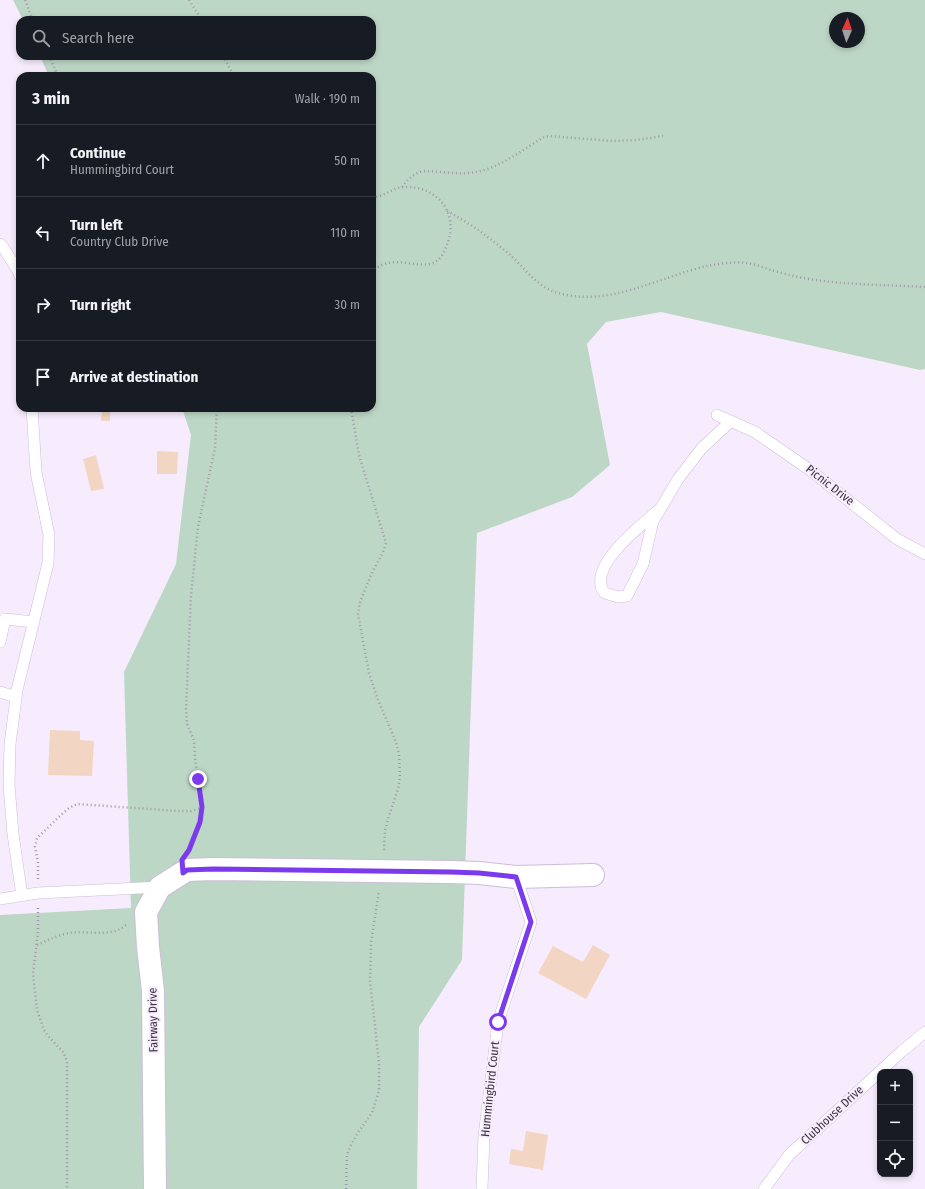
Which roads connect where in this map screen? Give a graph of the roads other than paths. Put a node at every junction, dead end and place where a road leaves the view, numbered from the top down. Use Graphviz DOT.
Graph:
graph roads {
  1 [pos="0,244"];
  2 [pos="16,268"];
  3 [pos="32,412"];
  4 [pos="717,414"];
  5 [pos="731,421"];
  6 [pos="661,508"];
  7 [pos="925,554"];
  8 [pos="34,622"];
  9 [pos="0,642"];
  10 [pos="0,692"];
  11 [pos="16,697"];
  12 [pos="593,874"];
  13 [pos="516,877"];
  14 [pos="160,887"];
  15 [pos="22,896"];
  16 [pos="0,899"];
  17 [pos="925,1032"];
  18 [pos="155,1189"];
  19 [pos="482,1189"];
  20 [pos="764,1189"];
  1 -- 2 [label="lane"];
  3 -- 8 [label="lane"];
  4 -- 5 [label="lane, Picnic Drive"];
  5 -- 6 [label="lane"];
  5 -- 7 [label="lane, Picnic Drive"];
  6 -- 6 [label="lane"];
  8 -- 9 [label="lane"];
  8 -- 11 [label="lane"];
  10 -- 11 [label="lane"];
  11 -- 15 [label="lane"];
  12 -- 13 [label="street"];
  13 -- 14 [label="street"];
  13 -- 19 [label="lane, Hummingbird Court"];
  14 -- 15 [label="lane"];
  14 -- 18 [label="street, Fairway Drive"];
  15 -- 16 [label="lane"];
  17 -- 20 [label="lane, Clubhouse Drive"];
}
